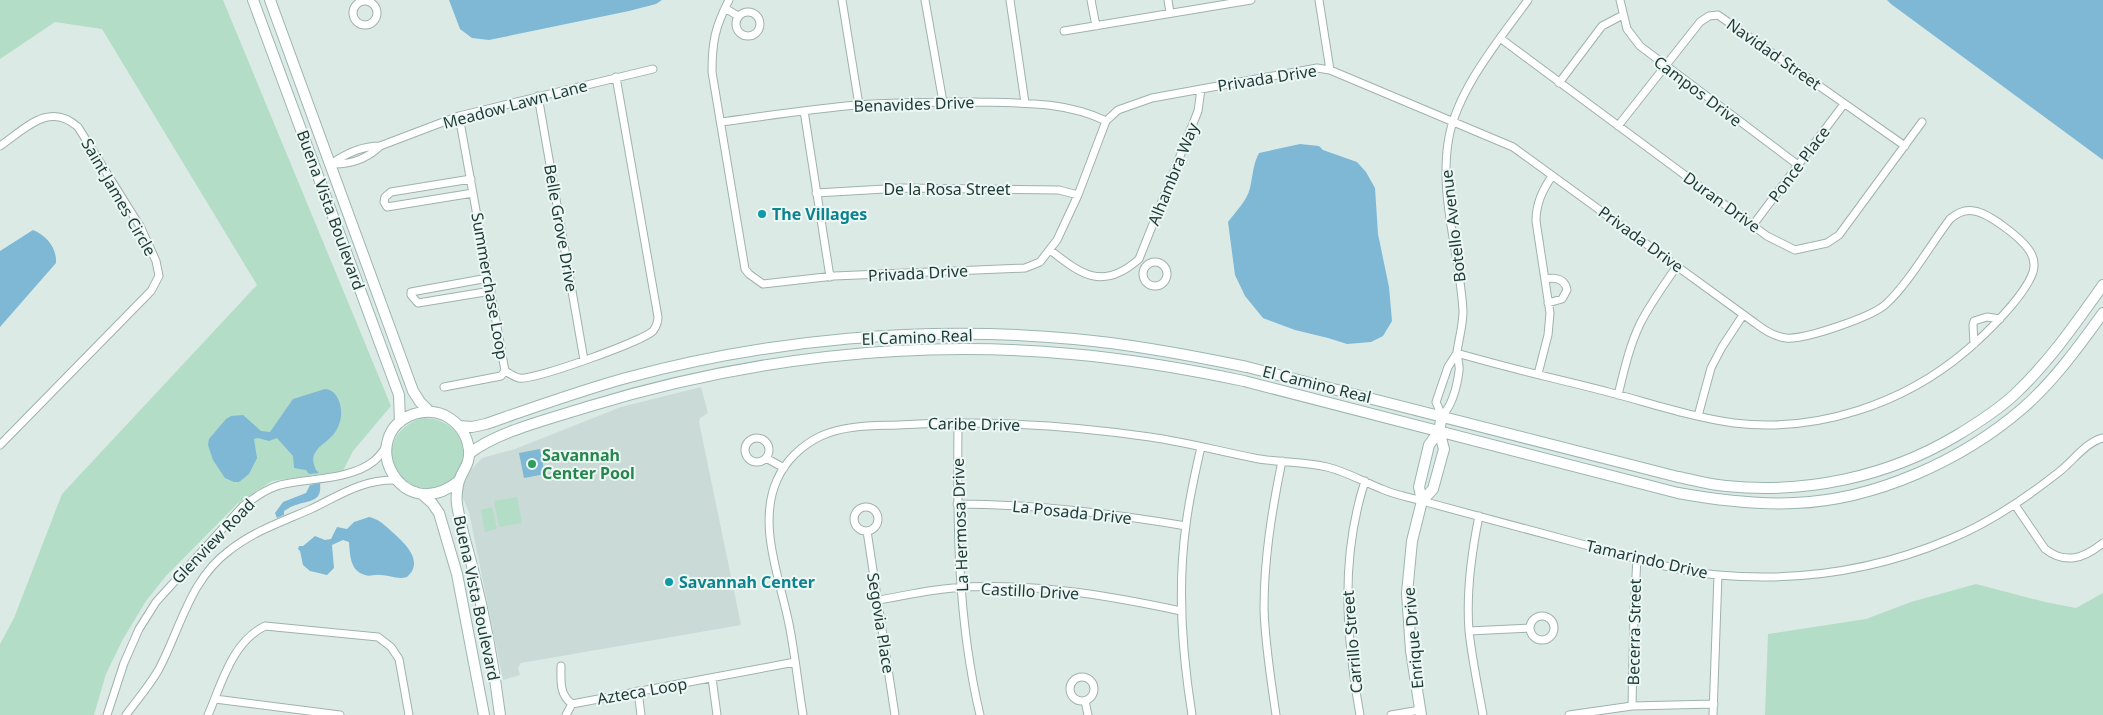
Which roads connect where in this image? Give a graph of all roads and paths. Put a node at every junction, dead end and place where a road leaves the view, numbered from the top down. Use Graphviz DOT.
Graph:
graph roads {
  1 [pos="253,0"];
  2 [pos="270,0"];
  3 [pos="729,0"];
  4 [pos="842,0"];
  5 [pos="925,0"];
  6 [pos="1010,0"];
  7 [pos="1091,0"];
  8 [pos="1168,0"];
  9 [pos="1246,0"];
  10 [pos="1320,0"];
  11 [pos="1528,0"];
  12 [pos="1620,0"];
  13 [pos="725,8"];
  14 [pos="1170,14"];
  15 [pos="1623,15"];
  16 [pos="738,16"];
  17 [pos="1096,26"];
  18 [pos="1064,31"];
  19 [pos="1500,38"];
  20 [pos="1665,67"];
  21 [pos="653,69"];
  22 [pos="1330,70"];
  23 [pos="616,77"];
  24 [pos="1559,82"];
  25 [pos="1201,88"];
  26 [pos="538,96"];
  27 [pos="943,102"];
  28 [pos="1025,103"];
  29 [pos="1844,104"];
  30 [pos="859,105"];
  31 [pos="804,111"];
  32 [pos="459,116"];
  33 [pos="1106,121"];
  34 [pos="1453,121"];
  35 [pos="721,122"];
  36 [pos="1922,122"];
  37 [pos="1618,126"];
  38 [pos="0,146"];
  39 [pos="1905,146"];
  40 [pos="331,164"];
  41 [pos="1798,165"];
  42 [pos="316,170"];
  43 [pos="1552,176"];
  44 [pos="471,179"];
  45 [pos="473,193"];
  46 [pos="816,193"];
  47 [pos="1078,196"];
  48 [pos="1753,225"];
  49 [pos="1050,250"];
  50 [pos="1139,259"];
  51 [pos="1146,266"];
  52 [pos="1677,266"];
  53 [pos="830,277"];
  54 [pos="488,278"];
  55 [pos="1545,279"];
  56 [pos="2103,285"];
  57 [pos="491,290"];
  58 [pos="1548,303"];
  59 [pos="2103,312"];
  60 [pos="1743,314"];
  61 [pos="2000,319"];
  62 [pos="1974,344"];
  63 [pos="1457,353"];
  64 [pos="584,360"];
  65 [pos="505,371"];
  66 [pos="1538,374"];
  67 [pos="444,387"];
  68 [pos="1618,395"];
  69 [pos="563,398"];
  70 [pos="430,412"];
  71 [pos="569,413"];
  72 [pos="1442,416"];
  73 [pos="1698,416"];
  74 [pos="400,422"];
  75 [pos="958,423"];
  76 [pos="460,426"];
  77 [pos="1439,431"];
  78 [pos="2103,438"];
  79 [pos="0,445"];
  80 [pos="387,446"];
  81 [pos="1201,446"];
  82 [pos="469,454"];
  83 [pos="766,458"];
  84 [pos="1282,461"];
  85 [pos="784,468"];
  86 [pos="396,480"];
  87 [pos="459,481"];
  88 [pos="1365,481"];
  89 [pos="422,494"];
  90 [pos="1422,501"];
  91 [pos="957,504"];
  92 [pos="2015,505"];
  93 [pos="1478,516"];
  94 [pos="1186,526"];
  95 [pos="867,531"];
  96 [pos="2103,543"];
  97 [pos="1637,558"];
  98 [pos="474,571"];
  99 [pos="457,574"];
  100 [pos="1718,575"];
  101 [pos="961,588"];
  102 [pos="878,600"];
  103 [pos="1181,611"];
  104 [pos="1529,628"];
  105 [pos="1469,631"];
  106 [pos="795,662"];
  107 [pos="561,666"];
  108 [pos="712,678"];
  109 [pos="638,691"];
  110 [pos="215,699"];
  111 [pos="1085,701"];
  112 [pos="572,704"];
  113 [pos="1714,704"];
  114 [pos="1632,706"];
  115 [pos="1421,712"];
  116 [pos="107,715"];
  117 [pos="126,715"];
  118 [pos="208,715"];
  119 [pos="340,715"];
  120 [pos="409,715"];
  121 [pos="484,715"];
  122 [pos="500,715"];
  123 [pos="566,715"];
  124 [pos="641,715"];
  125 [pos="718,715"];
  126 [pos="803,715"];
  127 [pos="895,715"];
  128 [pos="980,715"];
  129 [pos="1088,715"];
  130 [pos="1192,715"];
  131 [pos="1276,715"];
  132 [pos="1360,715"];
  133 [pos="1390,715"];
  134 [pos="1483,715"];
  135 [pos="1569,715"];
  136 [pos="1714,715"];
  1 -- 42 [label="main road, Buena Vista Boulevard"];
  2 -- 40 [label="main road, Buena Vista Boulevard"];
  3 -- 13 [label="street, Privada Drive"];
  4 -- 30 [label="street"];
  5 -- 27 [label="street"];
  6 -- 28 [label="street"];
  7 -- 17 [label="street"];
  8 -- 14 [label="street"];
  9 -- 14 [label="street"];
  10 -- 22 [label="street"];
  11 -- 19 [label="street, Botello Avenue"];
  12 -- 15 [label="street, Campos Drive"];
  13 -- 16 [label="street"];
  13 -- 35 [label="street, Privada Drive"];
  14 -- 17 [label="street"];
  15 -- 20 [label="street, Campos Drive"];
  15 -- 24 [label="street"];
  17 -- 18 [label="street"];
  19 -- 24 [label="street, Duran Drive"];
  19 -- 34 [label="street, Botello Avenue"];
  20 -- 29 [label="street, Navidad Street"];
  20 -- 37 [label="street, Navidad Street"];
  20 -- 41 [label="street, Campos Drive"];
  21 -- 23 [label="street, Meadow Lawn Lane"];
  22 -- 25 [label="street, Privada Drive"];
  22 -- 34 [label="street, Privada Drive"];
  23 -- 26 [label="street, Meadow Lawn Lane"];
  23 -- 64 [label="street, Summerchase Loop"];
  24 -- 37 [label="street, Duran Drive"];
  25 -- 33 [label="street, Privada Drive"];
  25 -- 50 [label="street, Alhambra Way"];
  26 -- 32 [label="street, Meadow Lawn Lane"];
  26 -- 64 [label="street, Belle Grove Drive"];
  27 -- 28 [label="street, Benavides Drive"];
  27 -- 30 [label="street, Benavides Drive"];
  28 -- 33 [label="street, Benavides Drive"];
  29 -- 39 [label="street, Navidad Street"];
  29 -- 41 [label="street, Ponce Place"];
  30 -- 31 [label="street, Benavides Drive"];
  31 -- 35 [label="street, Benavides Drive"];
  31 -- 46 [label="street"];
  32 -- 40 [label="street, Meadow Lawn Lane"];
  32 -- 44 [label="street, Summerchase Loop"];
  33 -- 47 [label="street, Privada Drive"];
  34 -- 43 [label="street, Privada Drive"];
  34 -- 63 [label="street, Botello Avenue"];
  35 -- 53 [label="street, Privada Drive"];
  36 -- 39 [label="street, Duran Drive"];
  37 -- 48 [label="street, Duran Drive"];
  38 -- 79 [label="street, Saint James Circle"];
  39 -- 48 [label="street, Duran Drive"];
  40 -- 42 [label="main road"];
  40 -- 70 [label="main road, Buena Vista Boulevard"];
  41 -- 48 [label="street, Ponce Place"];
  42 -- 74 [label="main road, Buena Vista Boulevard"];
  43 -- 52 [label="street, Privada Drive"];
  43 -- 55 [label="street"];
  44 -- 45 [label="street, Summerchase Loop"];
  44 -- 45 [label="street"];
  45 -- 54 [label="street, Summerchase Loop"];
  46 -- 47 [label="street, De la Rosa Street"];
  46 -- 53 [label="street"];
  47 -- 49 [label="street, Privada Drive"];
  49 -- 50 [label="street"];
  49 -- 53 [label="street, Privada Drive"];
  50 -- 51 [label="street"];
  52 -- 60 [label="street, Privada Drive"];
  52 -- 68 [label="street"];
  54 -- 57 [label="street, Summerchase Loop"];
  54 -- 57 [label="street"];
  55 -- 58 [label="street"];
  55 -- 58 [label="street"];
  56 -- 72 [label="main road, El Camino Real"];
  57 -- 65 [label="street, Summerchase Loop"];
  58 -- 66 [label="street"];
  59 -- 77 [label="main road, El Camino Real"];
  60 -- 61 [label="street, Privada Drive"];
  60 -- 73 [label="street"];
  61 -- 62 [label="street, Privada Drive"];
  61 -- 62 [label="street"];
  62 -- 73 [label="street, Privada Drive"];
  63 -- 66 [label="street, Privada Drive"];
  63 -- 72 [label="street, Botello Avenue"];
  63 -- 72 [label="street, Botello Avenue"];
  64 -- 65 [label="street, Summerchase Loop"];
  65 -- 67 [label="street"];
  66 -- 68 [label="street, Privada Drive"];
  68 -- 73 [label="street, Privada Drive"];
  69 -- 71 [label="main road"];
  69 -- 72 [label="main road, El Camino Real"];
  69 -- 76 [label="main road, El Camino Real"];
  70 -- 74 [label="main road"];
  70 -- 76 [label="main road"];
  71 -- 77 [label="main road, El Camino Real"];
  71 -- 82 [label="main road, El Camino Real"];
  72 -- 77 [label="main road"];
  74 -- 80 [label="main road"];
  75 -- 81 [label="street, Caribe Drive"];
  75 -- 85 [label="street, Caribe Drive"];
  75 -- 91 [label="street, La Hermosa Drive"];
  76 -- 82 [label="main road"];
  77 -- 90 [label="main road, Enrique Drive"];
  77 -- 90 [label="main road, Enrique Drive"];
  78 -- 92 [label="street, Tamarindo Drive"];
  80 -- 86 [label="main road"];
  80 -- 116 [label="street, Glenview Road"];
  81 -- 84 [label="street, Caribe Drive"];
  81 -- 94 [label="street"];
  82 -- 87 [label="main road"];
  83 -- 85 [label="street"];
  84 -- 88 [label="street, Caribe Drive"];
  84 -- 131 [label="street"];
  85 -- 106 [label="street, Caribe Drive"];
  86 -- 89 [label="main road"];
  86 -- 117 [label="street, Glenview Road"];
  87 -- 89 [label="main road"];
  87 -- 98 [label="main road, Buena Vista Boulevard"];
  88 -- 90 [label="street, Caribe Drive"];
  88 -- 132 [label="street, Carrillo Street"];
  89 -- 99 [label="main road, Buena Vista Boulevard"];
  90 -- 93 [label="street, Tamarindo Drive"];
  90 -- 115 [label="main road, Enrique Drive"];
  91 -- 94 [label="street, La Posada Drive"];
  91 -- 101 [label="street, La Hermosa Drive"];
  92 -- 96 [label="street"];
  92 -- 100 [label="street, Tamarindo Drive"];
  93 -- 97 [label="street, Tamarindo Drive"];
  93 -- 105 [label="street"];
  94 -- 103 [label="street"];
  95 -- 102 [label="street, Segovia Place"];
  97 -- 100 [label="street, Tamarindo Drive"];
  97 -- 114 [label="street, Becerra Street"];
  98 -- 99 [label="main road"];
  98 -- 122 [label="main road, Buena Vista Boulevard"];
  99 -- 121 [label="main road, Buena Vista Boulevard"];
  100 -- 113 [label="street"];
  101 -- 102 [label="street, Castillo Drive"];
  101 -- 103 [label="street, Castillo Drive"];
  101 -- 128 [label="street, La Hermosa Drive"];
  102 -- 127 [label="street, Segovia Place"];
  103 -- 130 [label="street"];
  104 -- 105 [label="street"];
  105 -- 134 [label="street"];
  106 -- 108 [label="street, Azteca Loop"];
  106 -- 126 [label="street, Caribe Drive"];
  107 -- 112 [label="street"];
  108 -- 109 [label="street, Azteca Loop"];
  108 -- 125 [label="street"];
  109 -- 112 [label="street, Azteca Loop"];
  109 -- 124 [label="street"];
  110 -- 118 [label="street"];
  110 -- 119 [label="street"];
  110 -- 120 [label="street"];
  111 -- 129 [label="street"];
  112 -- 123 [label="street"];
  113 -- 114 [label="street"];
  113 -- 136 [label="street"];
  114 -- 135 [label="street"];
  115 -- 133 [label="street"];
}
